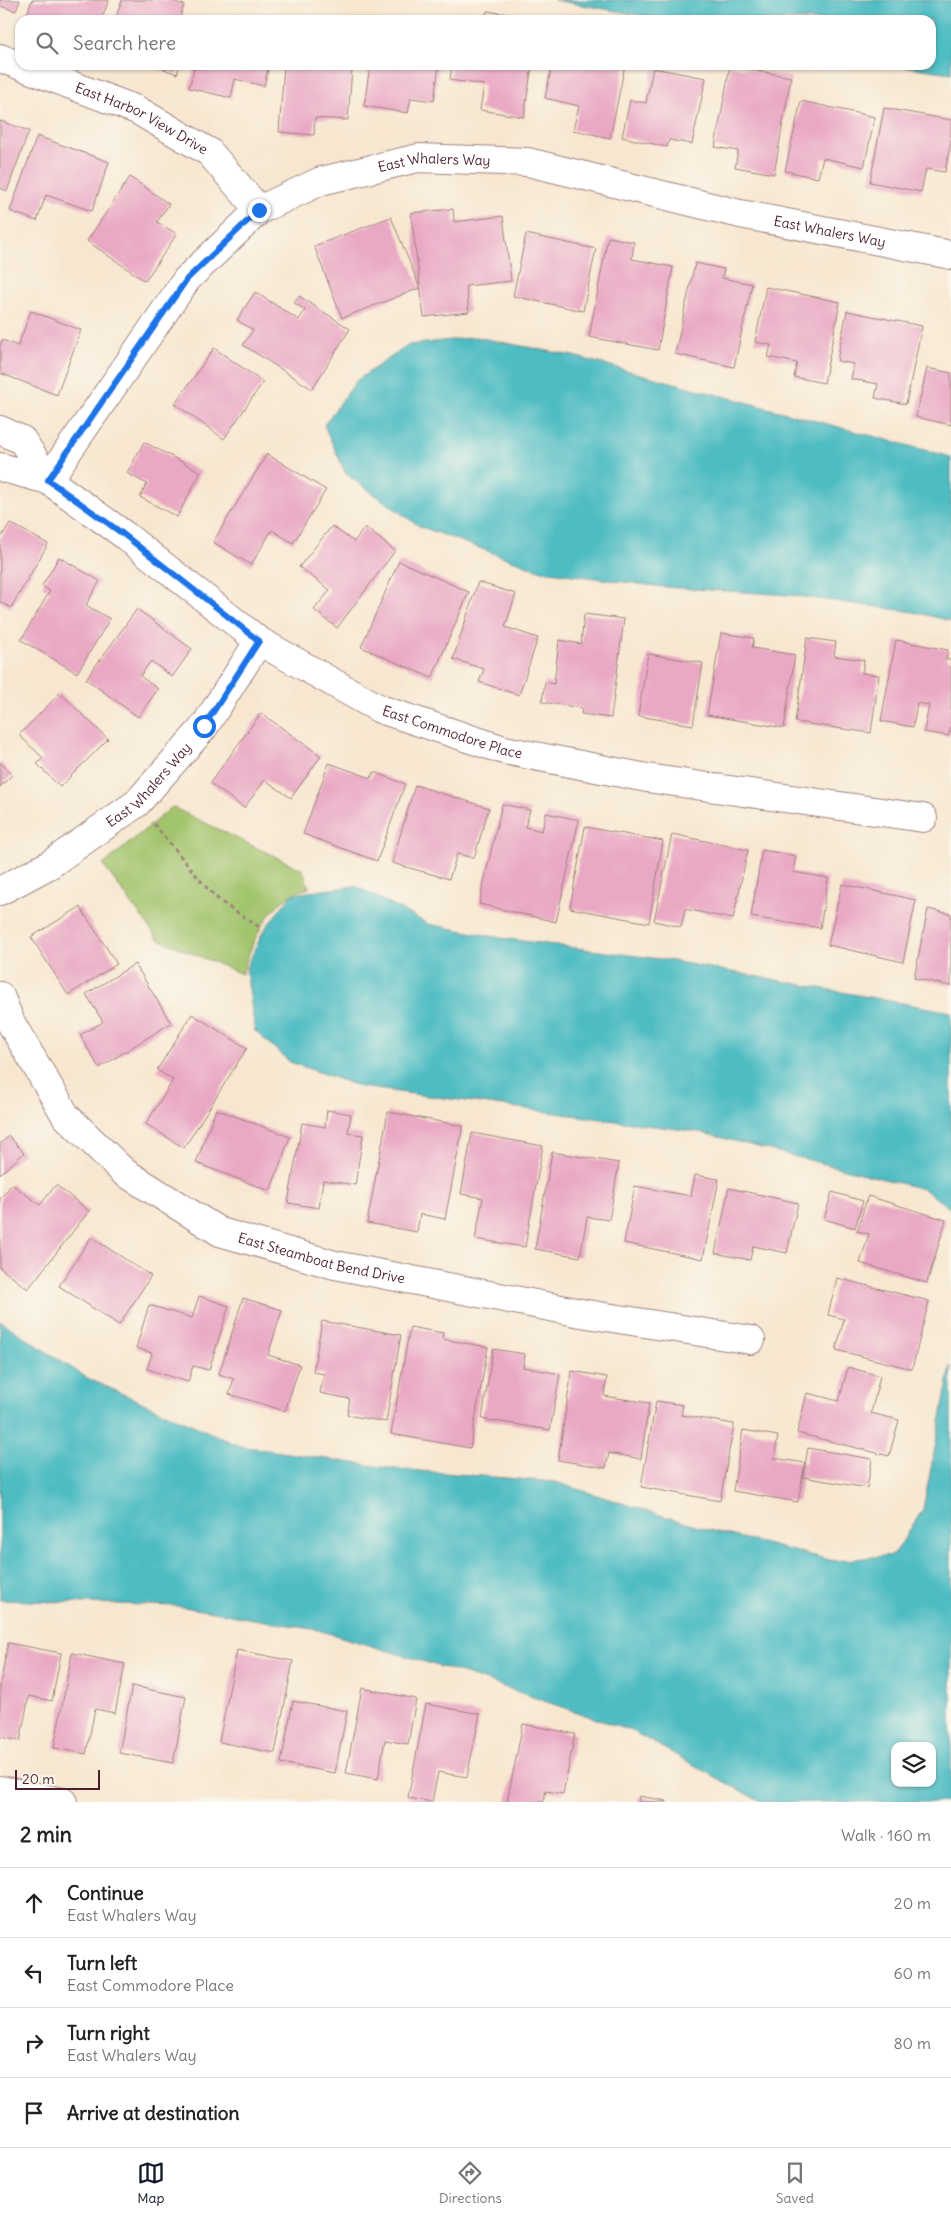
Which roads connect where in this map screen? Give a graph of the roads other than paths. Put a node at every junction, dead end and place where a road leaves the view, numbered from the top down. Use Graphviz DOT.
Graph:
graph roads {
  1 [pos="0,58"];
  2 [pos="15,64"];
  3 [pos="32,70"];
  4 [pos="259,210"];
  5 [pos="951,255"];
  6 [pos="0,430"];
  7 [pos="0,467"];
  8 [pos="48,480"];
  9 [pos="259,641"];
  10 [pos="923,818"];
  11 [pos="0,891"];
  12 [pos="0,996"];
  13 [pos="751,1340"];
  14 [pos="0,1790"];
  15 [pos="63,1802"];
  1 -- 2 [label="street, East Harbor View Drive"];
  3 -- 4 [label="street, East Harbor View Drive"];
  4 -- 5 [label="street, East Whalers Way"];
  4 -- 8 [label="street, East Whalers Way"];
  6 -- 8 [label="street, East Commodore Place"];
  7 -- 8 [label="street, East Commodore Place"];
  8 -- 9 [label="street, East Commodore Place"];
  9 -- 10 [label="street, East Commodore Place"];
  9 -- 11 [label="street, East Whalers Way"];
  12 -- 13 [label="street, East Steamboat Bend Drive"];
  14 -- 15 [label="street"];
}
